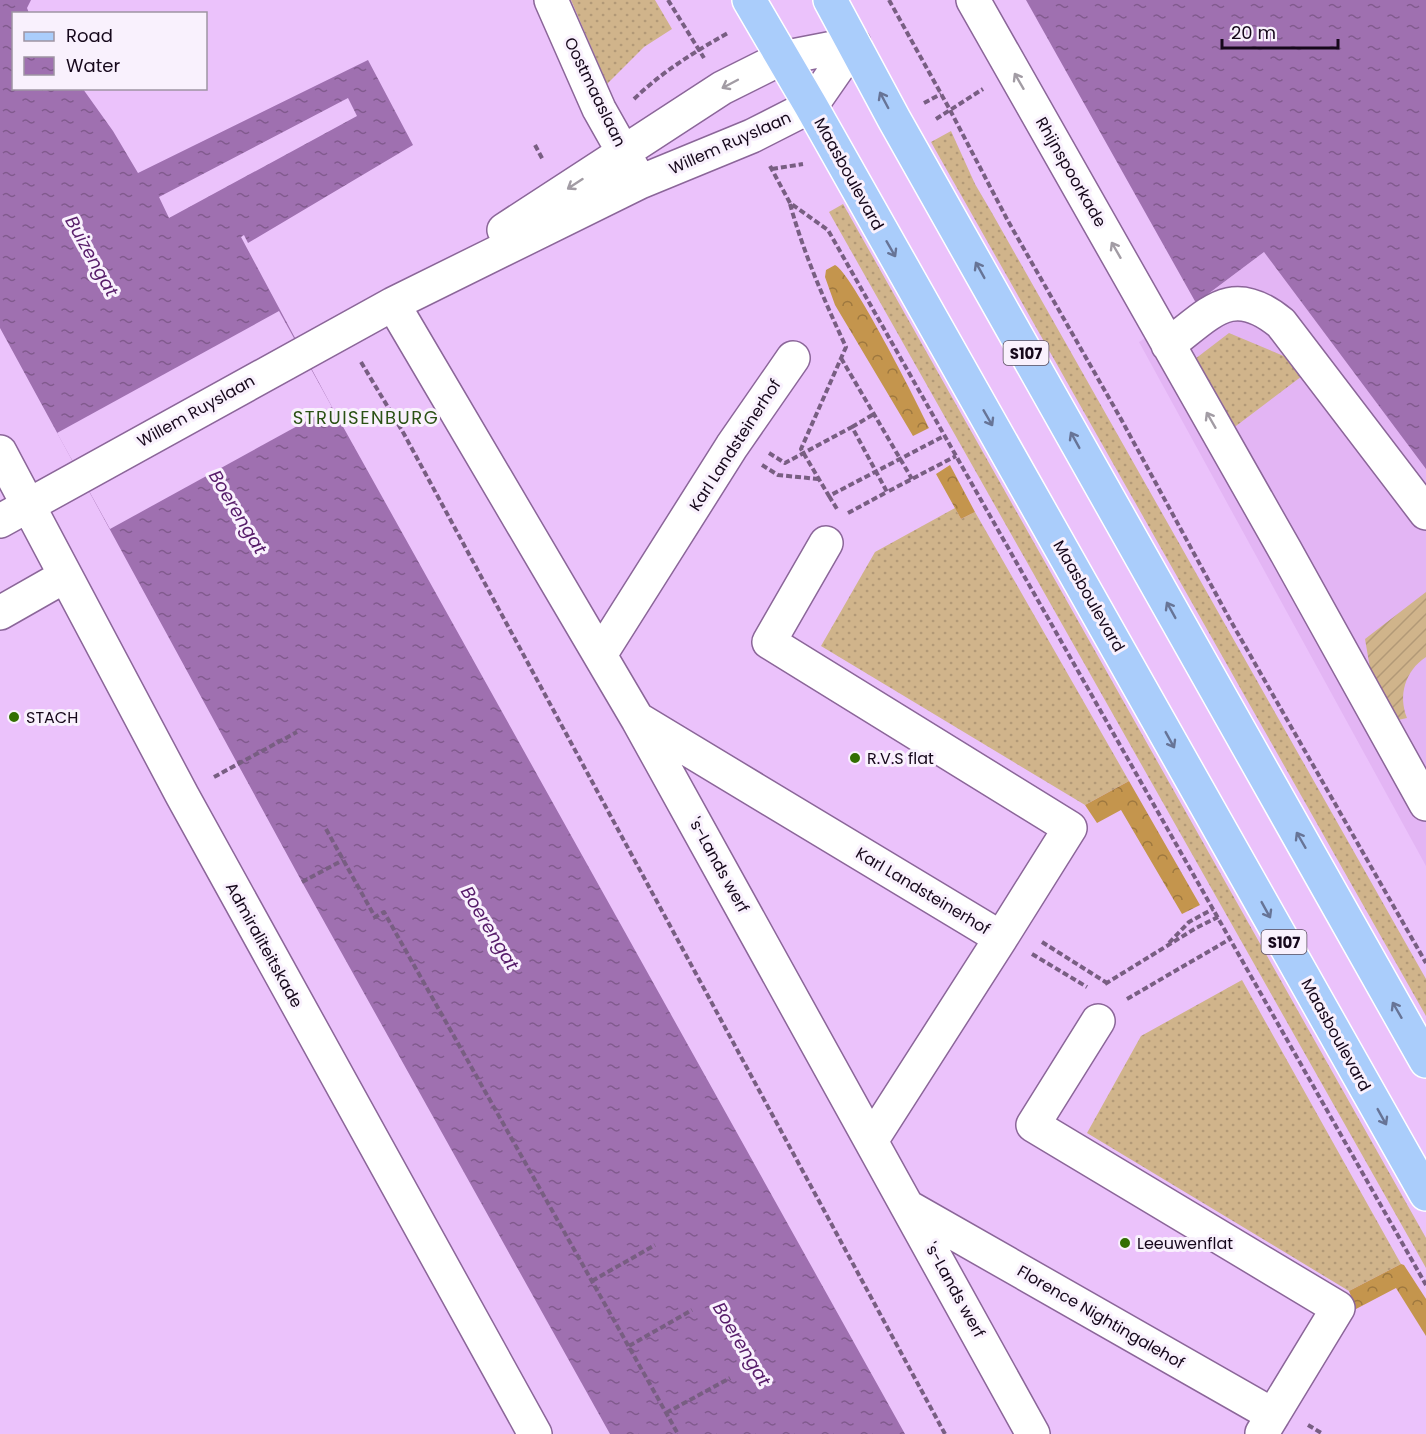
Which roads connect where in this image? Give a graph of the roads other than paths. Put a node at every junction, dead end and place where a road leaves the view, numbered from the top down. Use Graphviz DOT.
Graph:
graph roads {
  1 [pos="551,0"];
  2 [pos="748,0"];
  3 [pos="830,0"];
  4 [pos="973,0"];
  5 [pos="854,44"];
  6 [pos="782,58"];
  7 [pos="811,106"];
  8 [pos="624,152"];
  9 [pos="640,182"];
  10 [pos="393,304"];
  11 [pos="1168,345"];
  12 [pos="793,358"];
  13 [pos="0,452"];
  14 [pos="28,505"];
  15 [pos="1426,513"];
  16 [pos="0,521"];
  17 [pos="826,543"];
  18 [pos="65,576"];
  19 [pos="0,613"];
  20 [pos="600,655"];
  21 [pos="638,720"];
  22 [pos="1426,804"];
  23 [pos="1001,938"];
  24 [pos="1103,1006"];
  25 [pos="1426,1061"];
  26 [pos="871,1141"];
  27 [pos="1426,1194"];
  28 [pos="910,1208"];
  29 [pos="1267,1424"];
  30 [pos="535,1434"];
  31 [pos="1033,1434"];
  1 -- 8 [label="street, Oostmaaslaan"];
  2 -- 6 [label="main road, Maasboulevard / S107"];
  3 -- 5 [label="main road, S107"];
  11 -- 4 [label="street, Rhijnspoorkade, one-way"];
  5 -- 6 [label="street, Willem Ruyslaan"];
  5 -- 7 [label="street, Willem Ruyslaan"];
  25 -- 5 [label="main road, S107, one-way"];
  6 -- 7 [label="main road, Maasboulevard / S107"];
  6 -- 8 [label="street, Willem Ruyslaan, one-way"];
  7 -- 9 [label="street, Willem Ruyslaan"];
  7 -- 27 [label="main road, Maasboulevard / S107, one-way"];
  8 -- 9 [label="street, Oostmaaslaan"];
  8 -- 10 [label="street, Willem Ruyslaan, one-way"];
  9 -- 10 [label="street, Willem Ruyslaan"];
  10 -- 14 [label="street, Willem Ruyslaan"];
  10 -- 20 [label="street, 's-Lands werf"];
  11 -- 15 [label="street"];
  22 -- 11 [label="street, Rhijnspoorkade, one-way"];
  12 -- 20 [label="street, Karl Landsteinerhof"];
  13 -- 14 [label="street, Admiraliteitskade"];
  14 -- 16 [label="street, Willem Ruyslaan"];
  14 -- 18 [label="street, Admiraliteitskade"];
  17 -- 23 [label="street"];
  18 -- 19 [label="street"];
  18 -- 30 [label="street, Admiraliteitskade"];
  20 -- 21 [label="street, 's-Lands werf"];
  21 -- 23 [label="street, Karl Landsteinerhof"];
  21 -- 26 [label="street, 's-Lands werf"];
  23 -- 26 [label="street, Karl Landsteinerhof"];
  24 -- 29 [label="street"];
  26 -- 28 [label="street, 's-Lands werf"];
  28 -- 29 [label="street, Florence Nightingalehof"];
  28 -- 31 [label="street, 's-Lands werf"];
}
